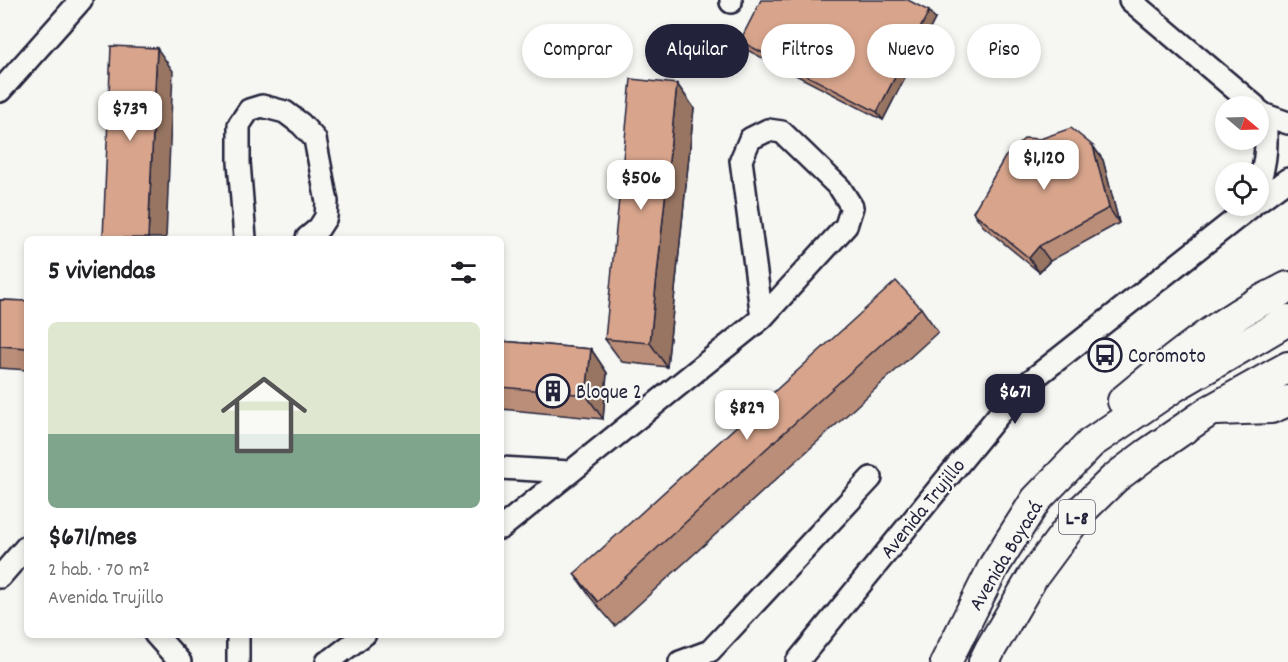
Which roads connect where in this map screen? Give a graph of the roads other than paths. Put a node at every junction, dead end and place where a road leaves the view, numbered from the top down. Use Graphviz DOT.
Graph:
graph roads {
  1 [pos="81,0"];
  2 [pos="1130,0"];
  3 [pos="0,91"];
  4 [pos="1243,96"];
  5 [pos="1269,114"];
  6 [pos="1288,123"];
  7 [pos="1288,179"];
  8 [pos="1269,193"];
  9 [pos="1238,216"];
  10 [pos="245,236"];
  11 [pos="309,236"];
  12 [pos="1288,287"];
  13 [pos="762,318"];
  14 [pos="1288,320"];
  15 [pos="1288,367"];
  16 [pos="1288,401"];
  17 [pos="1212,410"];
  18 [pos="1091,443"];
  19 [pos="504,468"];
  20 [pos="570,472"];
  21 [pos="871,478"];
  22 [pos="504,526"];
  23 [pos="24,549"];
  24 [pos="0,577"];
  25 [pos="159,638"];
  26 [pos="238,638"];
  27 [pos="360,638"];
  28 [pos="180,662"];
  29 [pos="238,662"];
  30 [pos="327,662"];
  31 [pos="680,662"];
  32 [pos="797,662"];
  33 [pos="946,662"];
  34 [pos="984,662"];
  1 -- 3 [label="street"];
  2 -- 4 [label="street"];
  5 -- 6 [label="street"];
  7 -- 8 [label="street"];
  9 -- 32 [label="street, Avenida Trujillo"];
  10 -- 11 [label="street"];
  12 -- 18 [label="highway"];
  13 -- 13 [label="street"];
  13 -- 20 [label="street"];
  14 -- 18 [label="highway, Avenida Boyacá / L-8"];
  15 -- 17 [label="highway, Avenida Boyacá / L-8"];
  16 -- 17 [label="highway"];
  17 -- 34 [label="highway, Avenida Boyacá / L-8"];
  18 -- 33 [label="highway, Avenida Boyacá / L-8"];
  19 -- 20 [label="street"];
  20 -- 22 [label="street"];
  21 -- 31 [label="street"];
  23 -- 24 [label="street"];
  25 -- 28 [label="street"];
  26 -- 29 [label="street"];
  27 -- 30 [label="street"];
}
